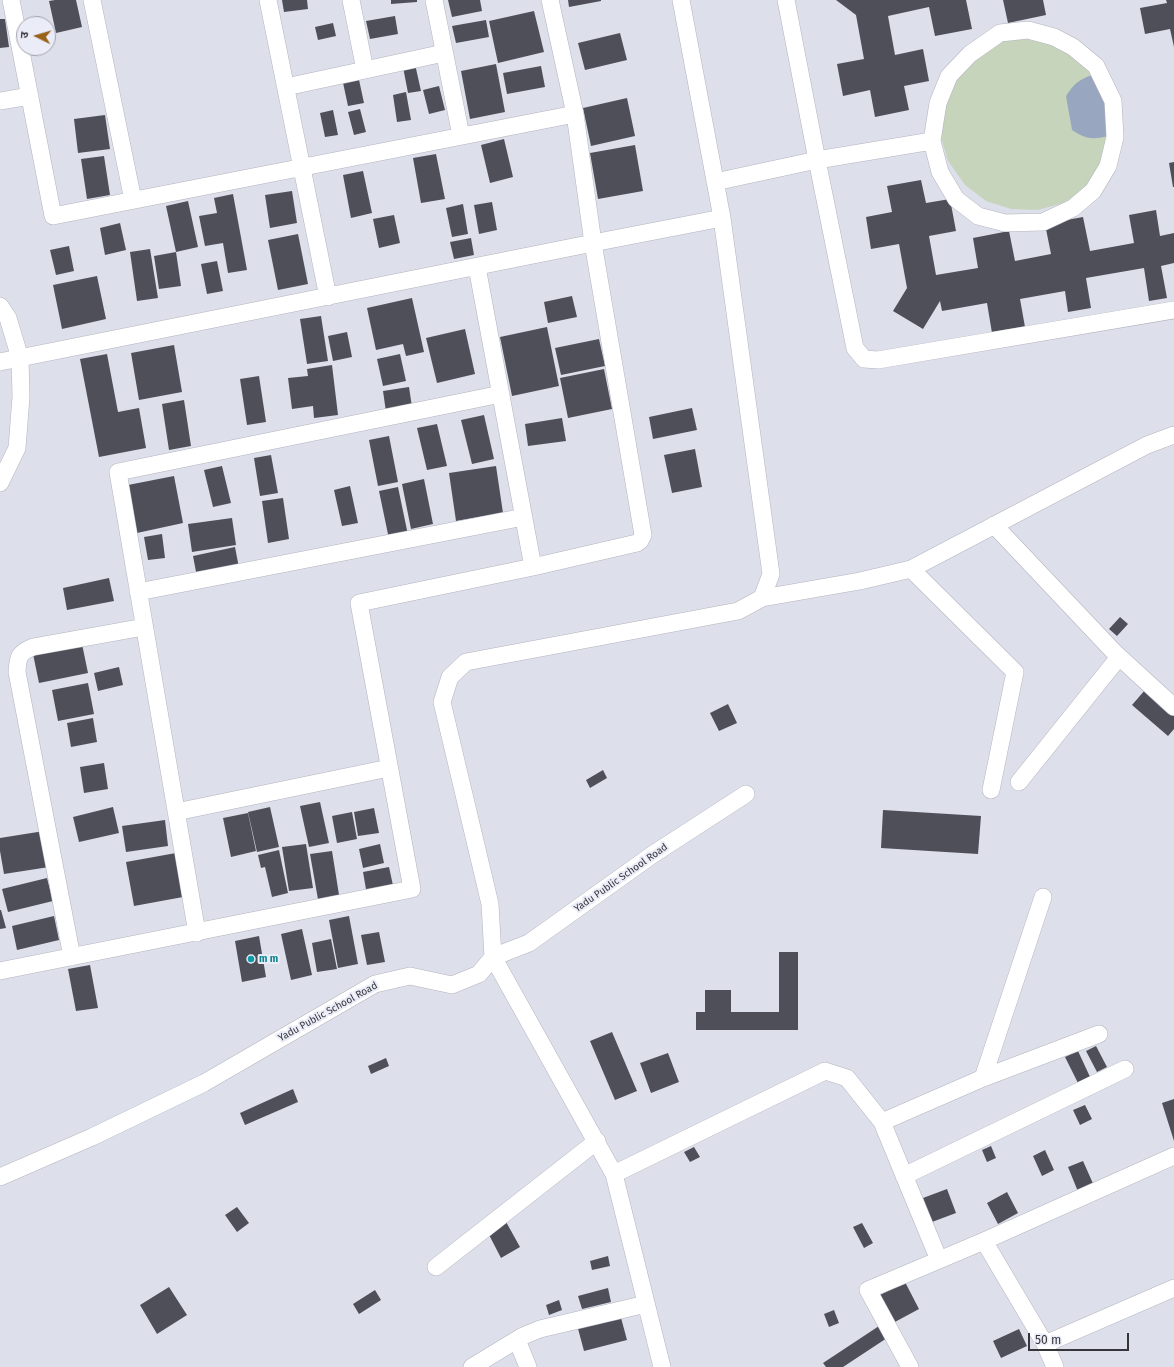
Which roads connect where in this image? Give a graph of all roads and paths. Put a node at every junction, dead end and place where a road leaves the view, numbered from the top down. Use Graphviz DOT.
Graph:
graph roads {
  1 [pos="93,0"];
  2 [pos="268,0"];
  3 [pos="351,0"];
  4 [pos="434,0"];
  5 [pos="550,0"];
  6 [pos="681,0"];
  7 [pos="786,0"];
  8 [pos="9,11"];
  9 [pos="444,53"];
  10 [pos="365,70"];
  11 [pos="286,87"];
  12 [pos="30,96"];
  13 [pos="0,101"];
  14 [pos="575,114"];
  15 [pos="461,136"];
  16 [pos="932,141"];
  17 [pos="816,160"];
  18 [pos="301,167"];
  19 [pos="715,182"];
  20 [pos="133,200"];
  21 [pos="722,218"];
  22 [pos="593,243"];
  23 [pos="477,267"];
  24 [pos="328,297"];
  25 [pos="0,306"];
  26 [pos="1174,310"];
  27 [pos="20,358"];
  28 [pos="0,362"];
  29 [pos="501,394"];
  30 [pos="1174,435"];
  31 [pos="0,482"];
  32 [pos="524,517"];
  33 [pos="994,525"];
  34 [pos="533,567"];
  35 [pos="911,569"];
  36 [pos="138,592"];
  37 [pos="762,598"];
  38 [pos="144,627"];
  39 [pos="1119,657"];
  40 [pos="1174,708"];
  41 [pos="389,768"];
  42 [pos="1020,782"];
  43 [pos="991,790"];
  44 [pos="746,794"];
  45 [pos="176,812"];
  46 [pos="1043,897"];
  47 [pos="197,933"];
  48 [pos="72,957"];
  49 [pos="492,957"];
  50 [pos="0,971"];
  51 [pos="1099,1034"];
  52 [pos="1125,1069"];
  53 [pos="983,1078"];
  54 [pos="882,1122"];
  55 [pos="597,1141"];
  56 [pos="1174,1156"];
  57 [pos="614,1174"];
  58 [pos="904,1176"];
  59 [pos="0,1177"];
  60 [pos="984,1241"];
  61 [pos="939,1260"];
  62 [pos="436,1267"];
  63 [pos="1174,1288"];
  64 [pos="646,1304"];
  65 [pos="516,1340"];
  66 [pos="1045,1344"];
  67 [pos="472,1367"];
  68 [pos="528,1367"];
  69 [pos="662,1367"];
  70 [pos="910,1367"];
  71 [pos="1055,1367"];
  1 -- 20 [label="street"];
  2 -- 11 [label="street"];
  3 -- 10 [label="street"];
  4 -- 9 [label="street"];
  5 -- 14 [label="street"];
  6 -- 19 [label="street"];
  7 -- 17 [label="street"];
  8 -- 12 [label="street"];
  9 -- 10 [label="street"];
  9 -- 15 [label="street"];
  10 -- 11 [label="street"];
  11 -- 18 [label="street"];
  12 -- 13 [label="street"];
  12 -- 20 [label="street"];
  14 -- 15 [label="street"];
  14 -- 22 [label="street"];
  15 -- 18 [label="street"];
  16 -- 16 [label="street"];
  16 -- 17 [label="street"];
  17 -- 19 [label="street"];
  17 -- 26 [label="street"];
  18 -- 20 [label="street"];
  18 -- 24 [label="street"];
  19 -- 21 [label="street"];
  21 -- 22 [label="street"];
  21 -- 37 [label="street"];
  22 -- 23 [label="street"];
  22 -- 34 [label="street"];
  23 -- 24 [label="street"];
  23 -- 29 [label="street"];
  24 -- 27 [label="street"];
  25 -- 27 [label="street"];
  27 -- 28 [label="street"];
  27 -- 31 [label="street"];
  29 -- 32 [label="street"];
  29 -- 36 [label="street"];
  30 -- 33 [label="street"];
  32 -- 34 [label="street"];
  32 -- 36 [label="street"];
  33 -- 35 [label="street"];
  33 -- 39 [label="street"];
  34 -- 41 [label="street"];
  35 -- 37 [label="street"];
  35 -- 43 [label="street"];
  36 -- 38 [label="street"];
  37 -- 49 [label="street"];
  38 -- 45 [label="street"];
  38 -- 48 [label="street"];
  39 -- 40 [label="street"];
  39 -- 42 [label="street"];
  41 -- 45 [label="street"];
  41 -- 47 [label="street"];
  44 -- 49 [label="street, Yadu Public School Road"];
  45 -- 47 [label="street"];
  46 -- 53 [label="street"];
  47 -- 48 [label="street"];
  48 -- 50 [label="street"];
  49 -- 55 [label="street"];
  49 -- 59 [label="street, Yadu Public School Road"];
  51 -- 53 [label="street"];
  52 -- 58 [label="street"];
  53 -- 54 [label="street"];
  54 -- 57 [label="street"];
  54 -- 58 [label="street"];
  55 -- 57 [label="street"];
  55 -- 62 [label="street"];
  56 -- 60 [label="street"];
  57 -- 64 [label="street"];
  58 -- 61 [label="street"];
  60 -- 61 [label="street"];
  60 -- 66 [label="street"];
  61 -- 70 [label="street"];
  63 -- 66 [label="street"];
  64 -- 65 [label="street"];
  64 -- 69 [label="street"];
  65 -- 67 [label="street"];
  65 -- 68 [label="street"];
  66 -- 71 [label="street"];
}
